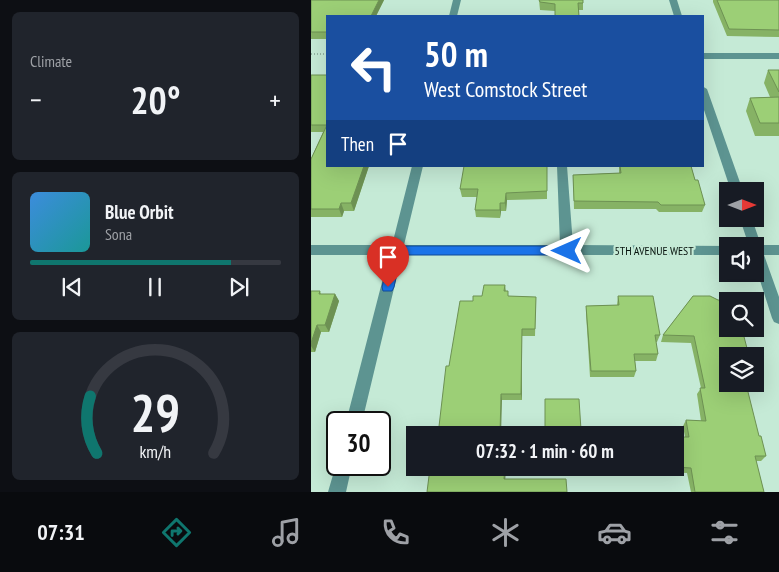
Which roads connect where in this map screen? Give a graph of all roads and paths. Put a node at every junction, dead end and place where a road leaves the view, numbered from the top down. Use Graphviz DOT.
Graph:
graph roads {
  1 [pos="457,0"];
  2 [pos="673,0"];
  3 [pos="453,15"];
  4 [pos="678,15"];
  5 [pos="311,54"];
  6 [pos="326,54"];
  7 [pos="704,56"];
  8 [pos="779,56"];
  9 [pos="704,96"];
  10 [pos="417,167"];
  11 [pos="562,167"];
  12 [pos="734,182"];
  13 [pos="311,250"];
  14 [pos="397,250"];
  15 [pos="719,250"];
  16 [pos="764,250"];
  17 [pos="779,250"];
  18 [pos="567,251"];
  19 [pos="764,274"];
  20 [pos="779,318"];
  21 [pos="357,411"];
  22 [pos="341,476"];
  23 [pos="337,492"];
  1 -- 3 [label="street"];
  2 -- 4 [label="street"];
  5 -- 6 [label="path"];
  7 -- 8 [label="street"];
  9 -- 12 [label="street"];
  10 -- 14 [label="street"];
  11 -- 18 [label="street"];
  13 -- 14 [label="street, 5TH AVENUE WEST"];
  14 -- 18 [label="street, 5TH AVENUE WEST"];
  14 -- 21 [label="street"];
  15 -- 18 [label="street, 5TH AVENUE WEST"];
  16 -- 17 [label="street"];
  19 -- 20 [label="street"];
  22 -- 23 [label="street"];
}
